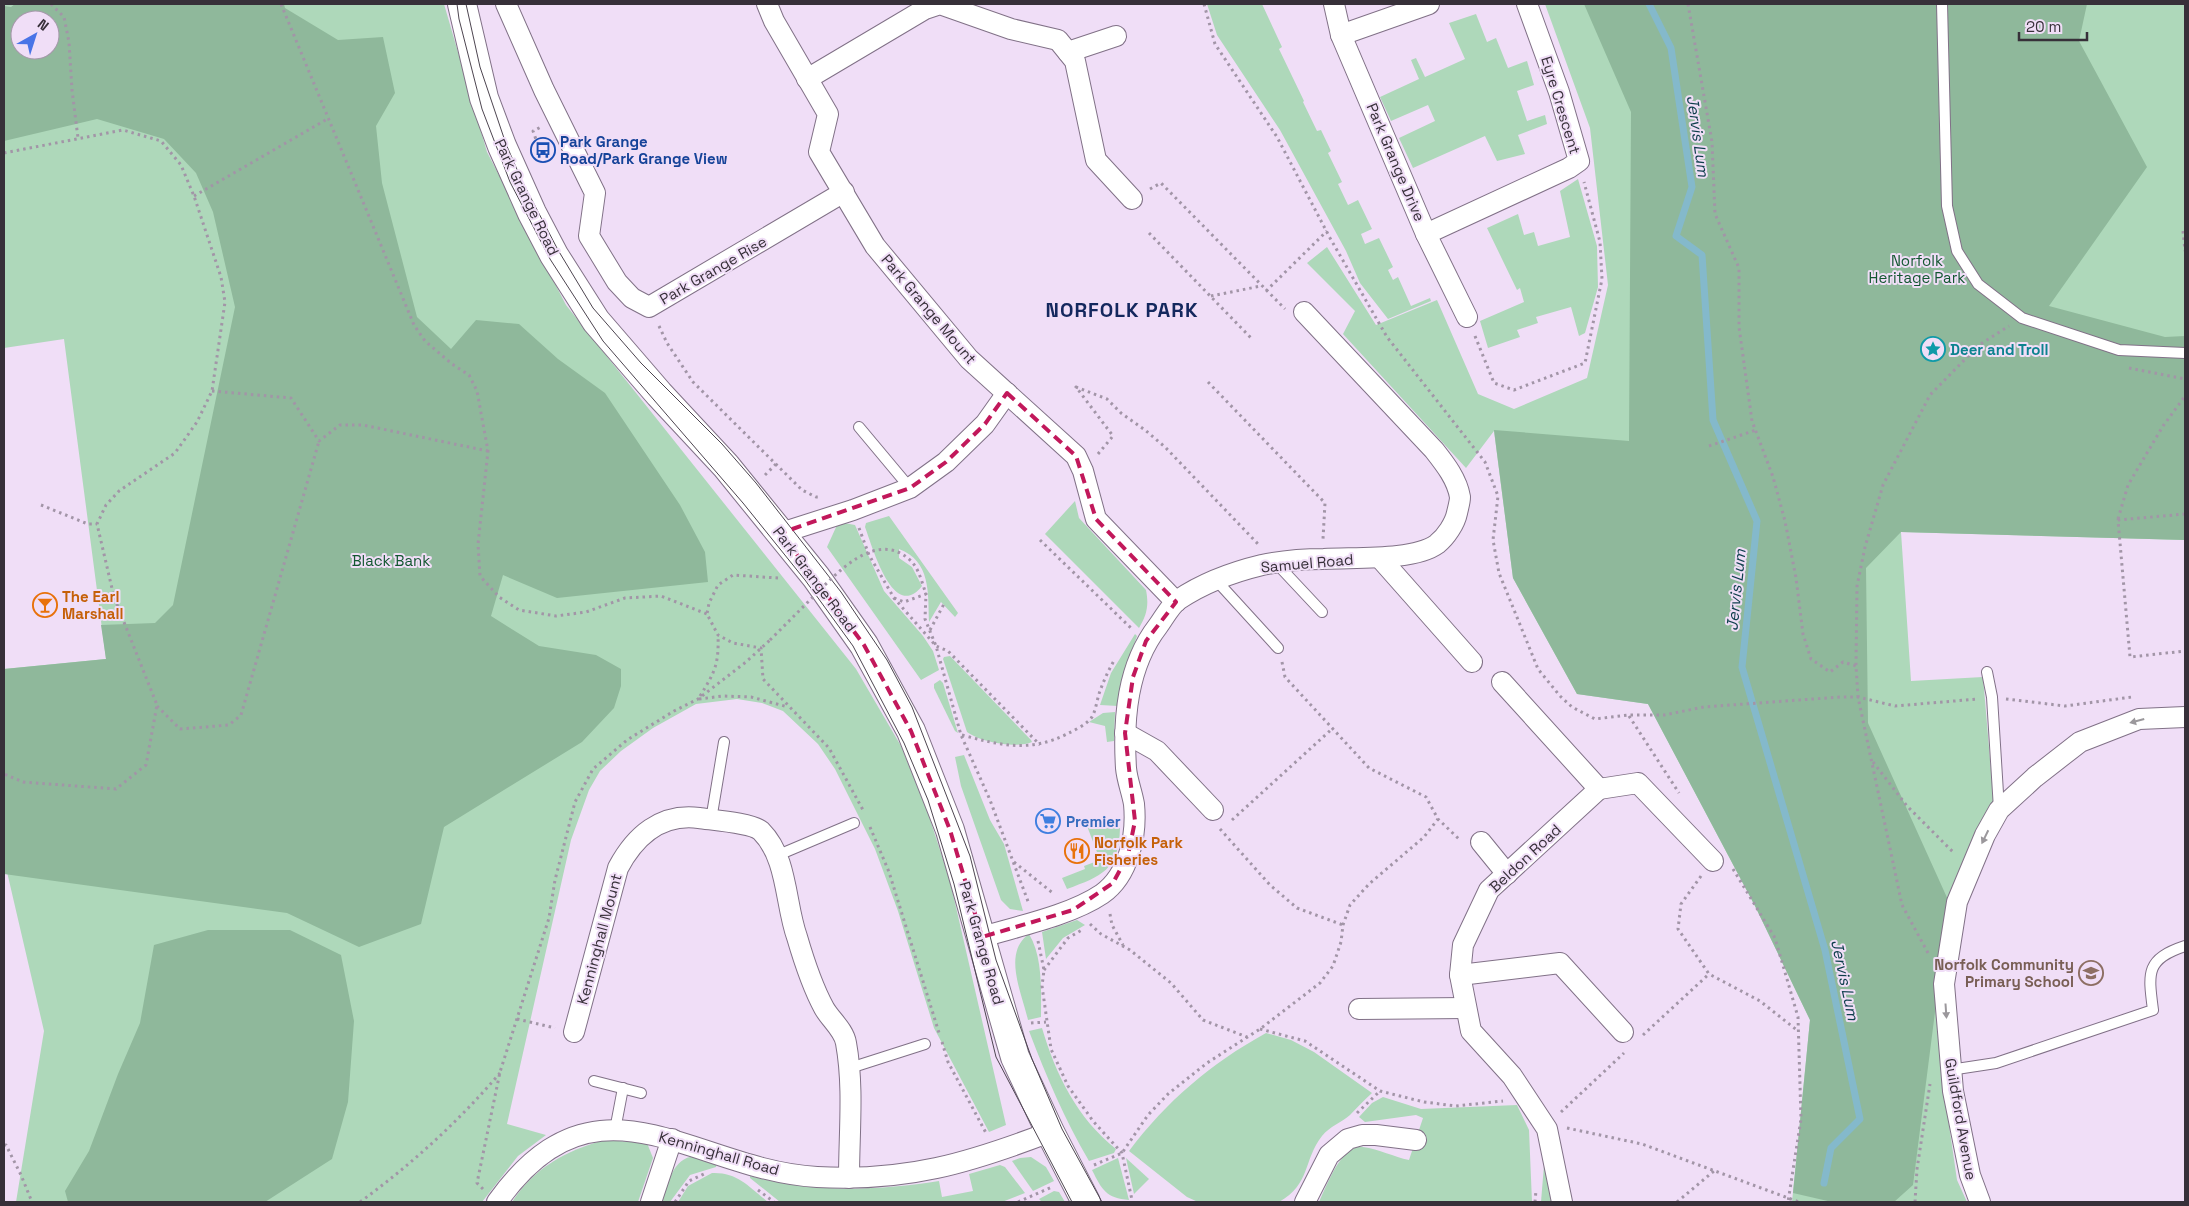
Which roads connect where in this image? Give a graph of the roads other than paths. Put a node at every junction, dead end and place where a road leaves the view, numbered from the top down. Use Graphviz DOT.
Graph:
graph roads {
  1 [pos="462,4"];
  2 [pos="506,4"];
  3 [pos="767,4"];
  4 [pos="1334,4"];
  5 [pos="1428,4"];
  6 [pos="1527,4"];
  7 [pos="1942,4"];
  8 [pos="1341,35"];
  9 [pos="1116,36"];
  10 [pos="1068,52"];
  11 [pos="808,79"];
  12 [pos="844,192"];
  13 [pos="1132,199"];
  14 [pos="1426,234"];
  15 [pos="1304,312"];
  16 [pos="1467,317"];
  17 [pos="2185,353"];
  18 [pos="1007,393"];
  19 [pos="859,427"];
  20 [pos="910,488"];
  21 [pos="781,533"];
  22 [pos="1380,558"];
  23 [pos="1277,564"];
  24 [pos="1216,580"];
  25 [pos="1176,602"];
  26 [pos="1322,612"];
  27 [pos="1278,648"];
  28 [pos="1472,662"];
  29 [pos="1987,672"];
  30 [pos="1502,682"];
  31 [pos="2185,717"];
  32 [pos="1125,733"];
  33 [pos="724,742"];
  34 [pos="1599,789"];
  35 [pos="1213,810"];
  36 [pos="1999,810"];
  37 [pos="711,820"];
  38 [pos="854,823"];
  39 [pos="1481,842"];
  40 [pos="776,856"];
  41 [pos="1713,860"];
  42 [pos="1508,874"];
  43 [pos="982,937"];
  44 [pos="2185,946"];
  45 [pos="1460,975"];
  46 [pos="1466,1008"];
  47 [pos="1359,1009"];
  48 [pos="574,1032"];
  49 [pos="1623,1032"];
  50 [pos="925,1044"];
  51 [pos="850,1068"];
  52 [pos="1950,1070"];
  53 [pos="594,1081"];
  54 [pos="623,1088"];
  55 [pos="641,1093"];
  56 [pos="615,1130"];
  57 [pos="1050,1132"];
  58 [pos="672,1139"];
  59 [pos="1416,1140"];
  60 [pos="849,1178"];
  61 [pos="493,1199"];
  62 [pos="651,1202"];
  63 [pos="1086,1202"];
  64 [pos="1305,1202"];
  65 [pos="1562,1202"];
  66 [pos="1980,1202"];
  1 -- 21 [label="street, Park Grange Road"];
  2 -- 12 [label="street, Park Grange Rise"];
  3 -- 11 [label="street, Park Grange Mount"];
  4 -- 8 [label="street, Park Grange Drive"];
  5 -- 8 [label="street"];
  6 -- 14 [label="street, Eyre Crescent"];
  7 -- 17 [label="lane"];
  8 -- 14 [label="street, Park Grange Drive"];
  9 -- 10 [label="street"];
  10 -- 11 [label="street"];
  10 -- 13 [label="street"];
  11 -- 12 [label="street, Park Grange Mount"];
  12 -- 18 [label="street, Park Grange Mount"];
  14 -- 16 [label="street, Park Grange Drive"];
  15 -- 22 [label="street, Samuel Road"];
  18 -- 20 [label="street"];
  18 -- 25 [label="street, Park Grange Mount"];
  19 -- 20 [label="lane"];
  20 -- 21 [label="street"];
  21 -- 43 [label="street, Park Grange Road"];
  22 -- 23 [label="street, Samuel Road"];
  22 -- 28 [label="street"];
  23 -- 24 [label="street, Samuel Road"];
  23 -- 26 [label="lane"];
  24 -- 25 [label="street, Samuel Road"];
  24 -- 27 [label="lane"];
  25 -- 32 [label="street, Samuel Road"];
  29 -- 36 [label="lane"];
  30 -- 34 [label="street"];
  31 -- 36 [label="street, Guildford Avenue, one-way"];
  32 -- 35 [label="street"];
  32 -- 43 [label="street, Samuel Road"];
  33 -- 37 [label="lane"];
  34 -- 41 [label="street"];
  34 -- 42 [label="street, Beldon Road"];
  36 -- 52 [label="street, Guildford Avenue, one-way"];
  37 -- 40 [label="street, Kenninghall Mount"];
  37 -- 48 [label="street, Kenninghall Mount"];
  38 -- 40 [label="lane"];
  39 -- 42 [label="street"];
  40 -- 51 [label="street, Kenninghall Mount"];
  42 -- 45 [label="street, Beldon Road"];
  43 -- 57 [label="street, Park Grange Road"];
  44 -- 52 [label="lane"];
  45 -- 46 [label="street, Beldon Road"];
  45 -- 49 [label="street"];
  46 -- 47 [label="street"];
  46 -- 65 [label="street, Beldon Road"];
  50 -- 51 [label="lane"];
  51 -- 60 [label="street, Kenninghall Mount"];
  52 -- 66 [label="street, Guildford Avenue"];
  53 -- 54 [label="lane"];
  54 -- 55 [label="lane"];
  54 -- 56 [label="lane"];
  56 -- 58 [label="street, Kenninghall Road"];
  56 -- 61 [label="street, Kenninghall Road"];
  57 -- 60 [label="street, Kenninghall Road"];
  57 -- 63 [label="street, Park Grange Road"];
  58 -- 60 [label="street, Kenninghall Road"];
  58 -- 62 [label="street"];
  59 -- 64 [label="street"];
}
